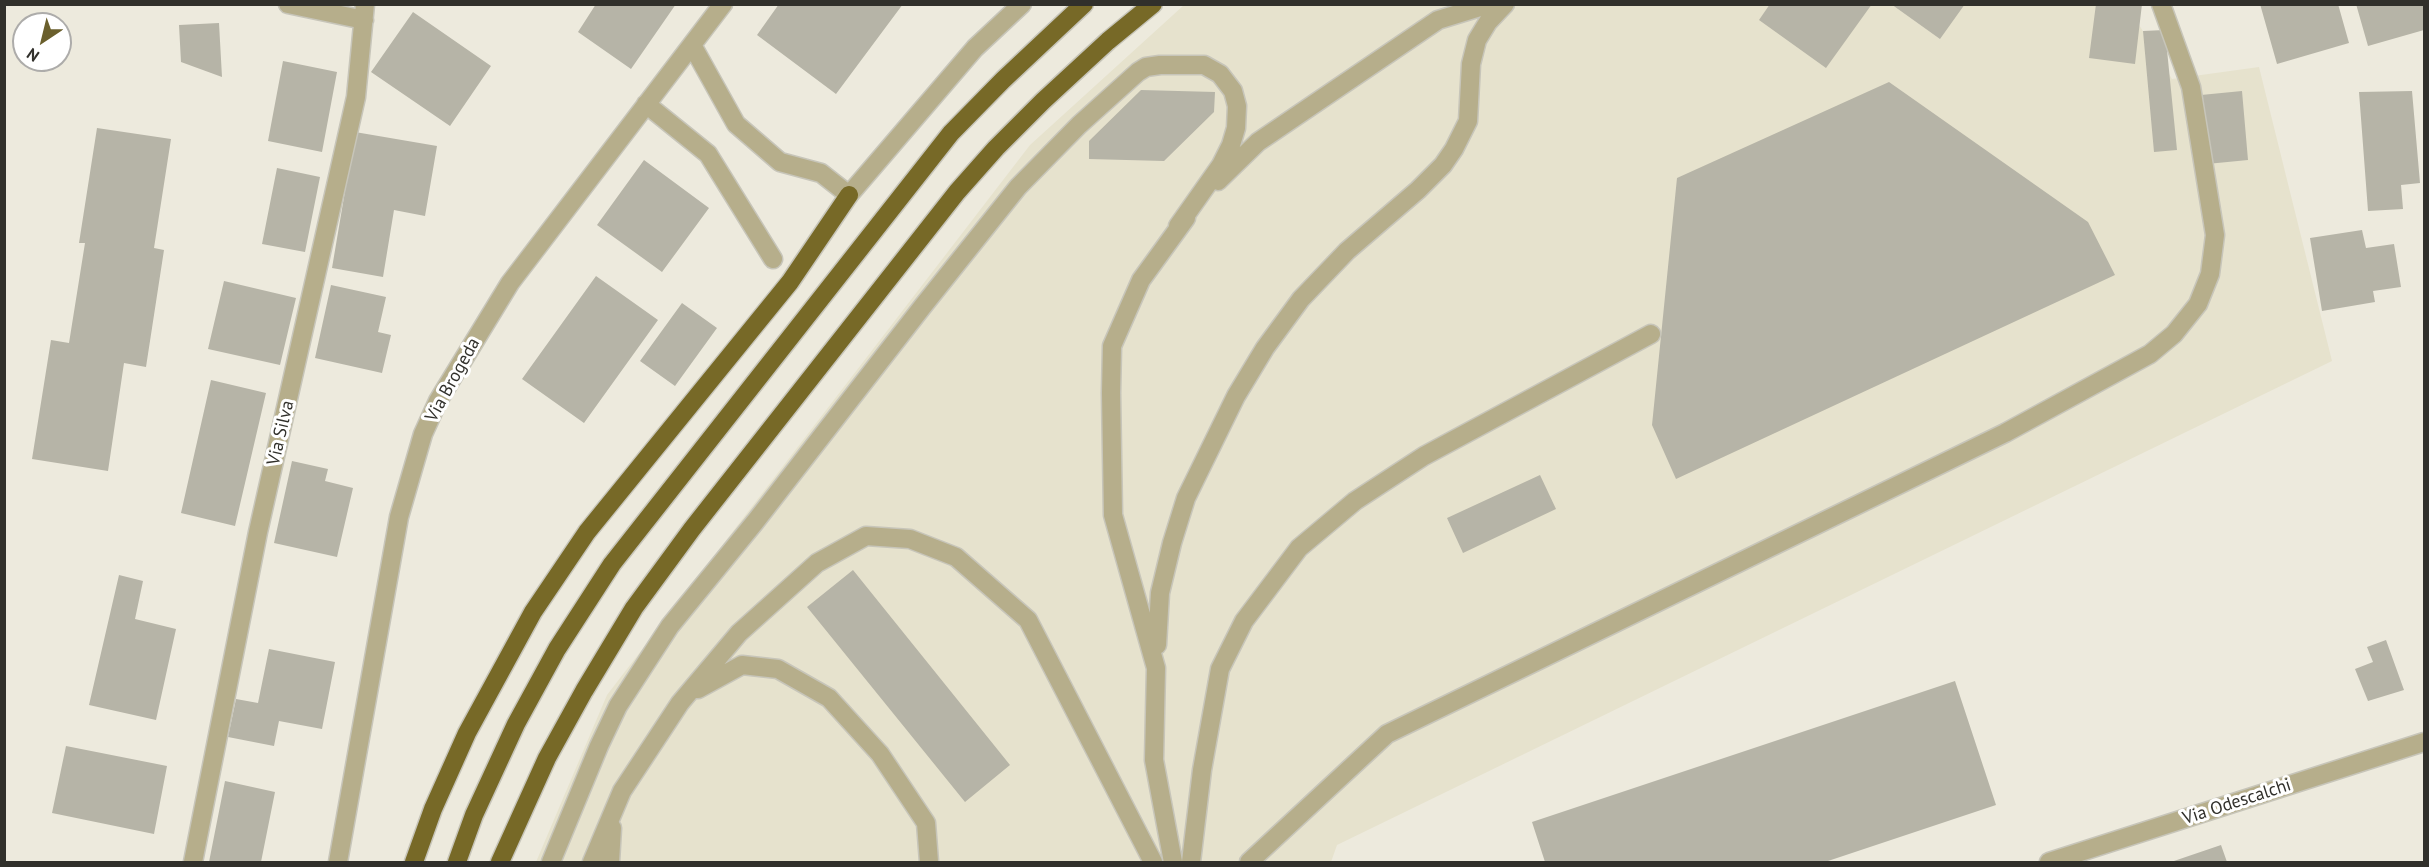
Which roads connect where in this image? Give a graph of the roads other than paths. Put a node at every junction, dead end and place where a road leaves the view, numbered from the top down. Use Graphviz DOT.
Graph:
graph roads {
  1 [pos="288,4"];
  2 [pos="723,4"];
  3 [pos="1022,4"];
  4 [pos="1084,4"];
  5 [pos="1153,4"];
  6 [pos="1490,4"];
  7 [pos="1505,4"];
  8 [pos="2161,4"];
  9 [pos="365,12"];
  10 [pos="692,45"];
  11 [pos="646,104"];
  12 [pos="849,195"];
  13 [pos="1178,226"];
  14 [pos="773,259"];
  15 [pos="1651,334"];
  16 [pos="1156,668"];
  17 [pos="680,703"];
  18 [pos="2424,742"];
  19 [pos="622,791"];
  20 [pos="194,862"];
  21 [pos="338,862"];
  22 [pos="414,862"];
  23 [pos="457,862"];
  24 [pos="500,862"];
  25 [pos="551,862"];
  26 [pos="592,862"];
  27 [pos="610,862"];
  28 [pos="929,862"];
  29 [pos="1153,862"];
  30 [pos="1173,862"];
  31 [pos="1191,862"];
  32 [pos="1249,862"];
  33 [pos="2049,862"];
  1 -- 9 [label="street"];
  2 -- 10 [label="street, Via Brogeda"];
  3 -- 12 [label="street"];
  4 -- 23 [label="highway"];
  5 -- 24 [label="highway"];
  6 -- 13 [label="street"];
  7 -- 16 [label="street"];
  8 -- 32 [label="street"];
  9 -- 20 [label="street, Via Silva"];
  10 -- 11 [label="street, Via Brogeda"];
  10 -- 12 [label="street"];
  11 -- 14 [label="street"];
  11 -- 21 [label="street, Via Brogeda"];
  12 -- 22 [label="highway"];
  13 -- 16 [label="street"];
  13 -- 25 [label="street"];
  15 -- 31 [label="street"];
  16 -- 30 [label="street"];
  17 -- 19 [label="street"];
  17 -- 28 [label="street"];
  17 -- 29 [label="street"];
  18 -- 33 [label="street, Via Odescalchi"];
  19 -- 26 [label="street"];
  19 -- 27 [label="street"];
}
